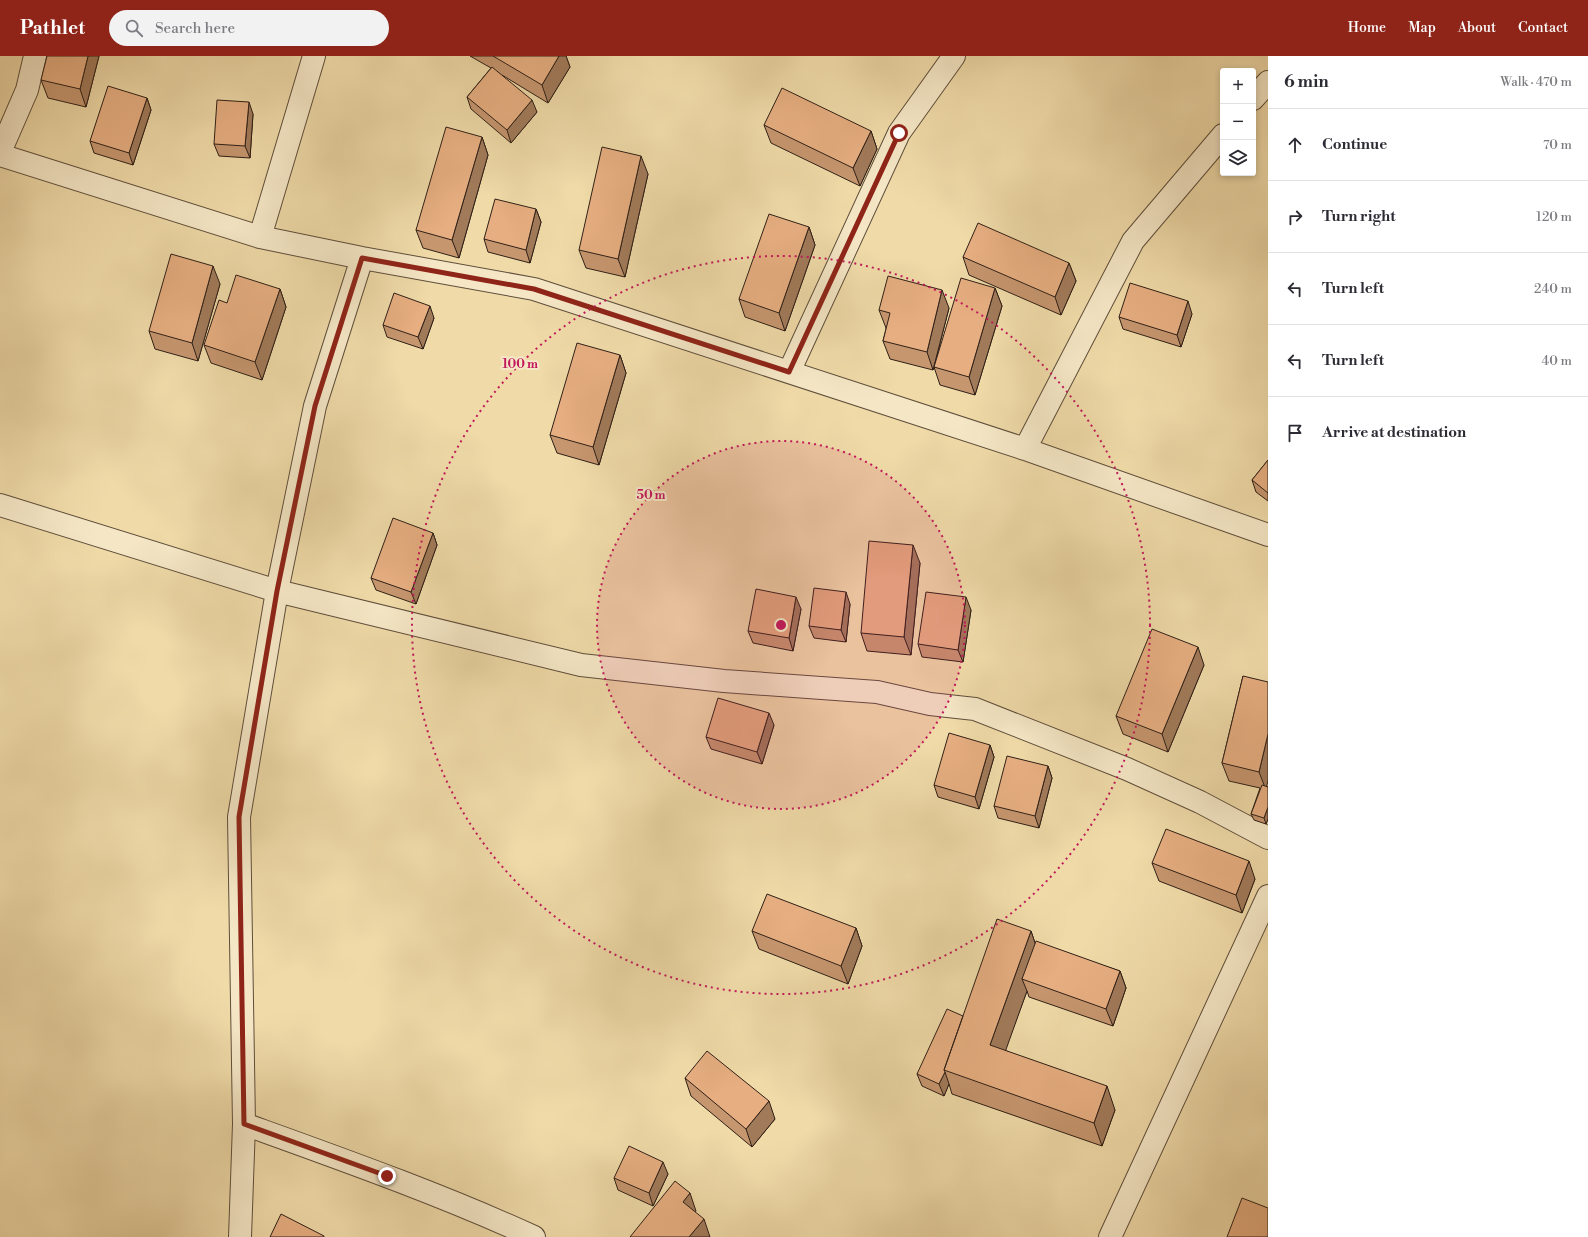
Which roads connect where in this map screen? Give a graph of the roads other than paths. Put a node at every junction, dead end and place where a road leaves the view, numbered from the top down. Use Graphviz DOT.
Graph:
graph roads {
  1 [pos="35,56"];
  2 [pos="314,56"];
  3 [pos="954,56"];
  4 [pos="1268,82"];
  5 [pos="1256,96"];
  6 [pos="1220,138"];
  7 [pos="0,152"];
  8 [pos="0,155"];
  9 [pos="260,237"];
  10 [pos="362,258"];
  11 [pos="789,372"];
  12 [pos="1025,449"];
  13 [pos="0,505"];
  14 [pos="1268,535"];
  15 [pos="277,591"];
  16 [pos="1268,838"];
  17 [pos="1268,896"];
  18 [pos="244,1124"];
  19 [pos="240,1237"];
  20 [pos="534,1237"];
  21 [pos="1110,1237"];
  1 -- 7 [label="street"];
  2 -- 9 [label="street"];
  3 -- 11 [label="street"];
  4 -- 5 [label="street"];
  6 -- 12 [label="street"];
  8 -- 9 [label="street"];
  9 -- 10 [label="street"];
  10 -- 11 [label="street"];
  10 -- 15 [label="street"];
  11 -- 12 [label="street"];
  12 -- 14 [label="street"];
  13 -- 15 [label="street"];
  15 -- 16 [label="street"];
  15 -- 18 [label="street"];
  17 -- 21 [label="street"];
  18 -- 19 [label="street"];
  18 -- 20 [label="street"];
}
